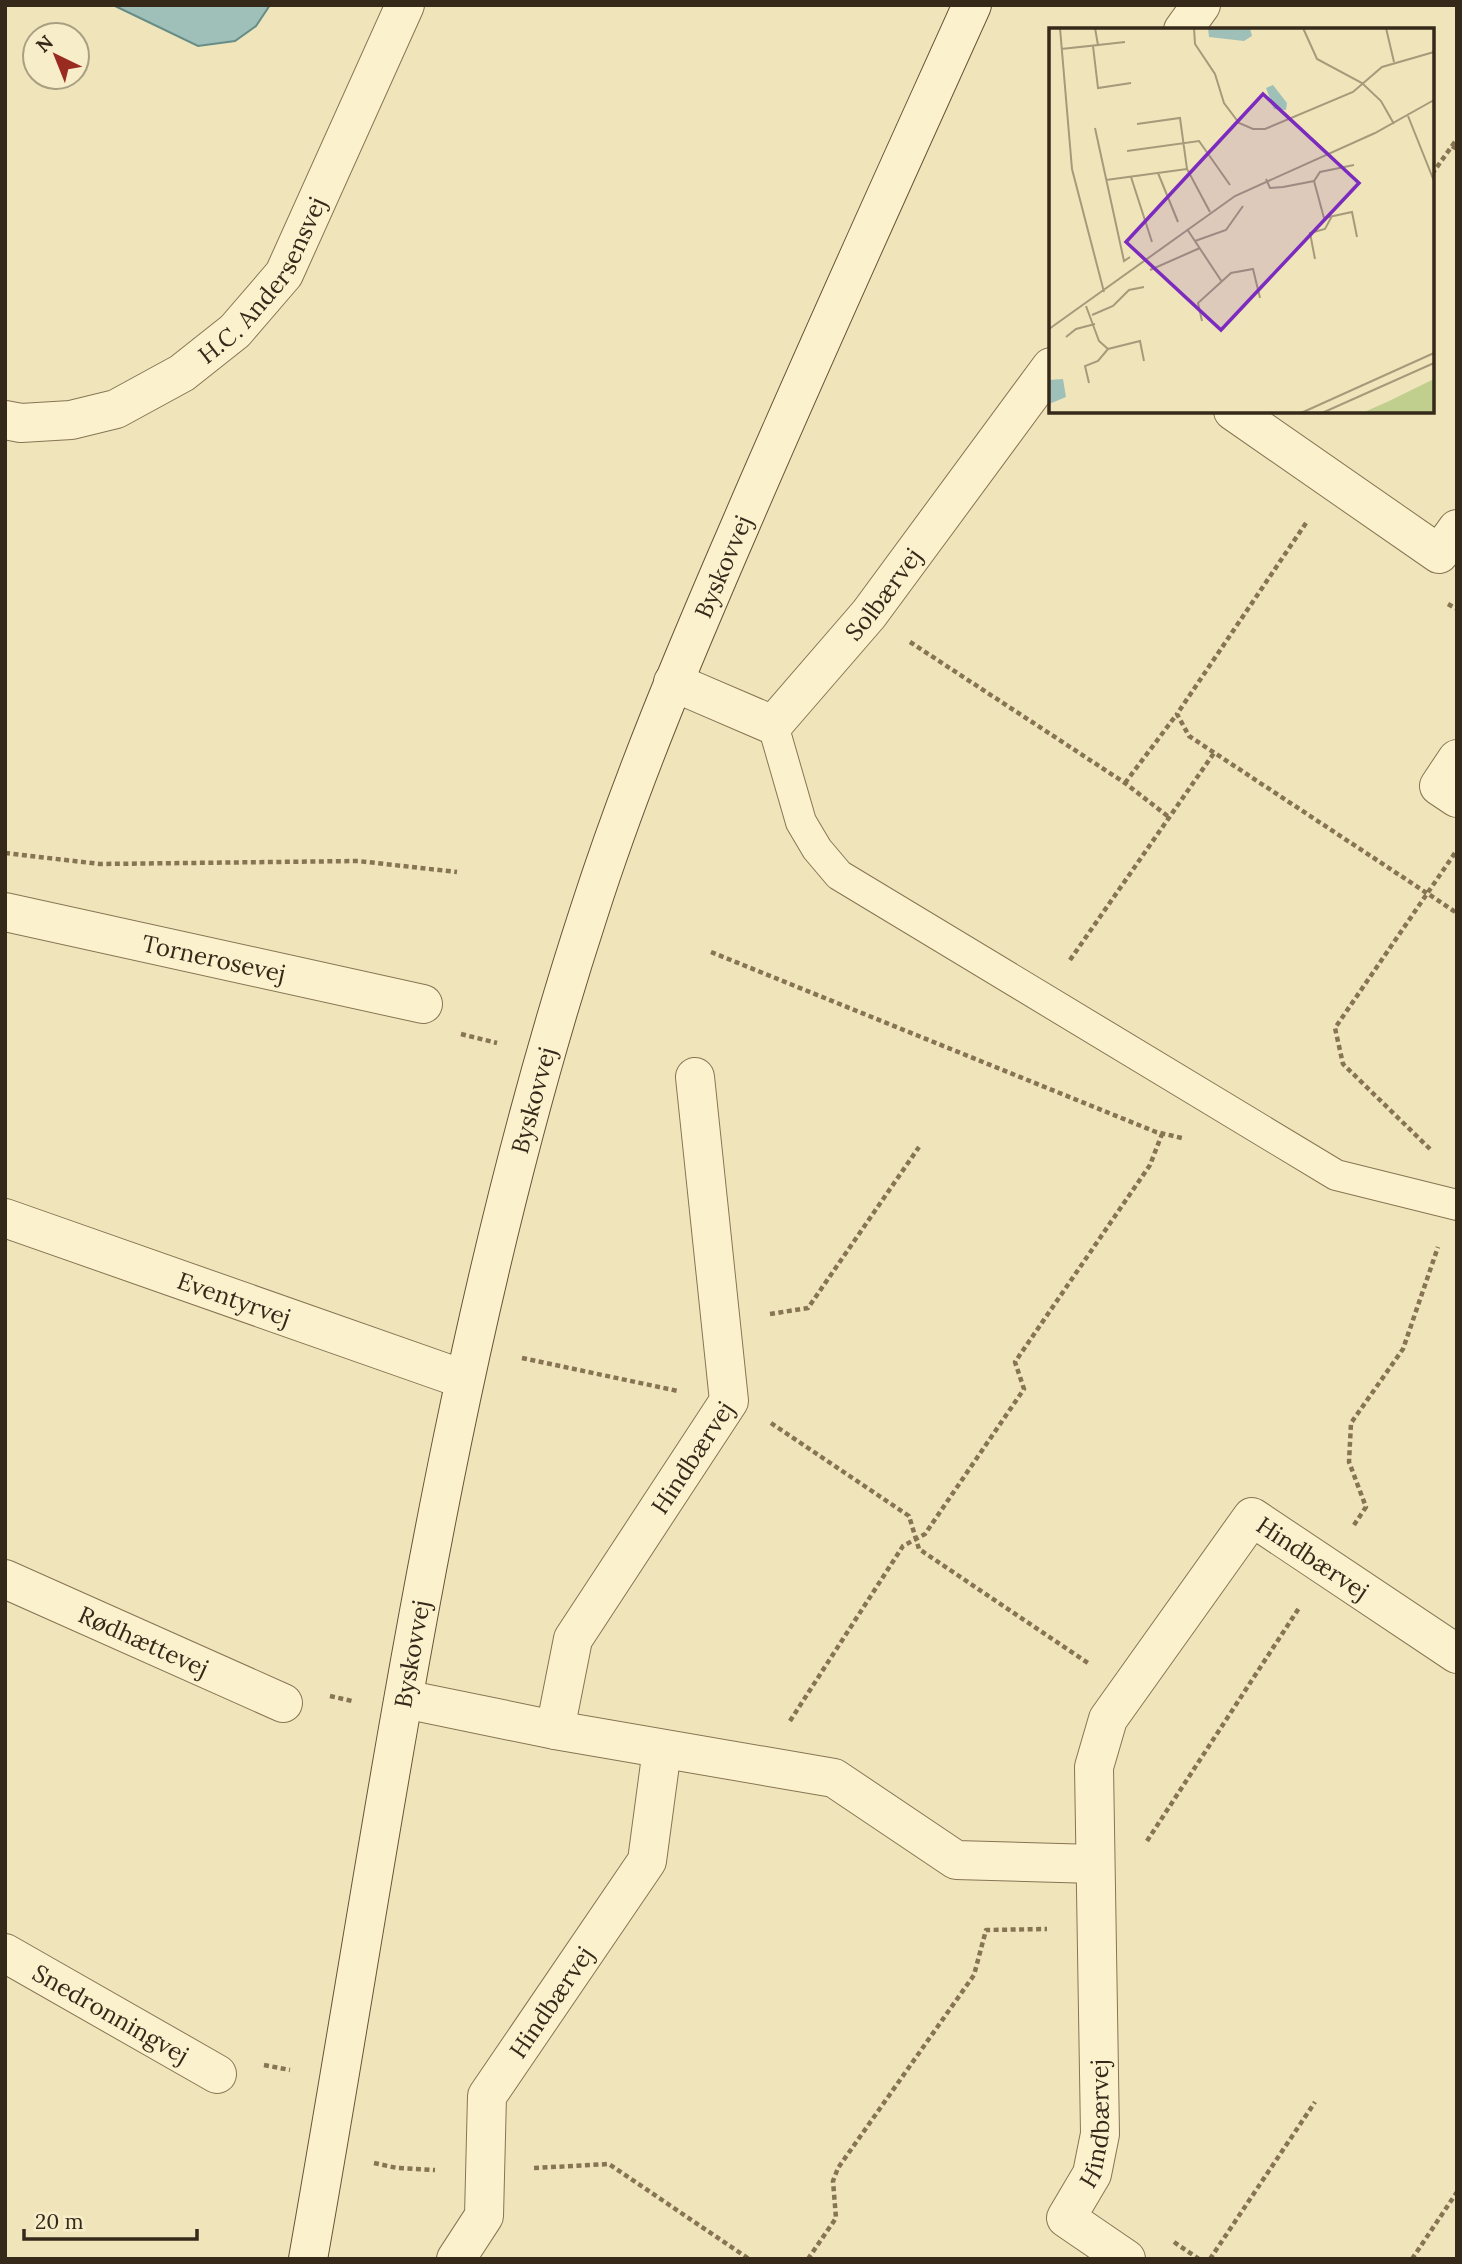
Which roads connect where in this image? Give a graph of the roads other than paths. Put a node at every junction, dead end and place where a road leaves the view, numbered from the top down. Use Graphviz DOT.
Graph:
graph roads {
  1 [pos="405,5"];
  2 [pos="972,5"];
  3 [pos="1201,5"];
  4 [pos="1184,28"];
  5 [pos="1049,370"];
  6 [pos="1236,413"];
  7 [pos="5,420"];
  8 [pos="1457,529"];
  9 [pos="673,682"];
  10 [pos="773,725"];
  11 [pos="1457,759"];
  12 [pos="1457,798"];
  13 [pos="5,912"];
  14 [pos="423,1004"];
  15 [pos="695,1077"];
  16 [pos="1457,1205"];
  17 [pos="5,1218"];
  18 [pos="467,1363"];
  19 [pos="5,1579"];
  20 [pos="1457,1654"];
  21 [pos="283,1703"];
  22 [pos="403,1706"];
  23 [pos="555,1730"];
  24 [pos="662,1749"];
  25 [pos="1095,1864"];
  26 [pos="5,1953"];
  27 [pos="217,2074"];
  28 [pos="308,2259"];
  29 [pos="456,2259"];
  30 [pos="1126,2259"];
  1 -- 7 [label="street, H.C. Andersensvej"];
  2 -- 9 [label="street, Byskovvej"];
  3 -- 4 [label="street"];
  5 -- 10 [label="street, Solbærvej"];
  6 -- 8 [label="street"];
  9 -- 10 [label="street"];
  9 -- 18 [label="street, Byskovvej"];
  10 -- 16 [label="lane"];
  11 -- 12 [label="street"];
  13 -- 14 [label="street, Tornerosevej"];
  15 -- 23 [label="street, Hindbærvej"];
  17 -- 18 [label="street, Eventyrvej"];
  18 -- 22 [label="street, Byskovvej"];
  19 -- 21 [label="street, Rødhættevej"];
  20 -- 25 [label="street, Hindbærvej"];
  22 -- 23 [label="street"];
  22 -- 28 [label="street, Byskovvej"];
  23 -- 24 [label="street"];
  24 -- 25 [label="street"];
  24 -- 29 [label="street, Hindbærvej"];
  25 -- 30 [label="street, Hindbærvej"];
  26 -- 27 [label="street, Snedronningvej"];
}
